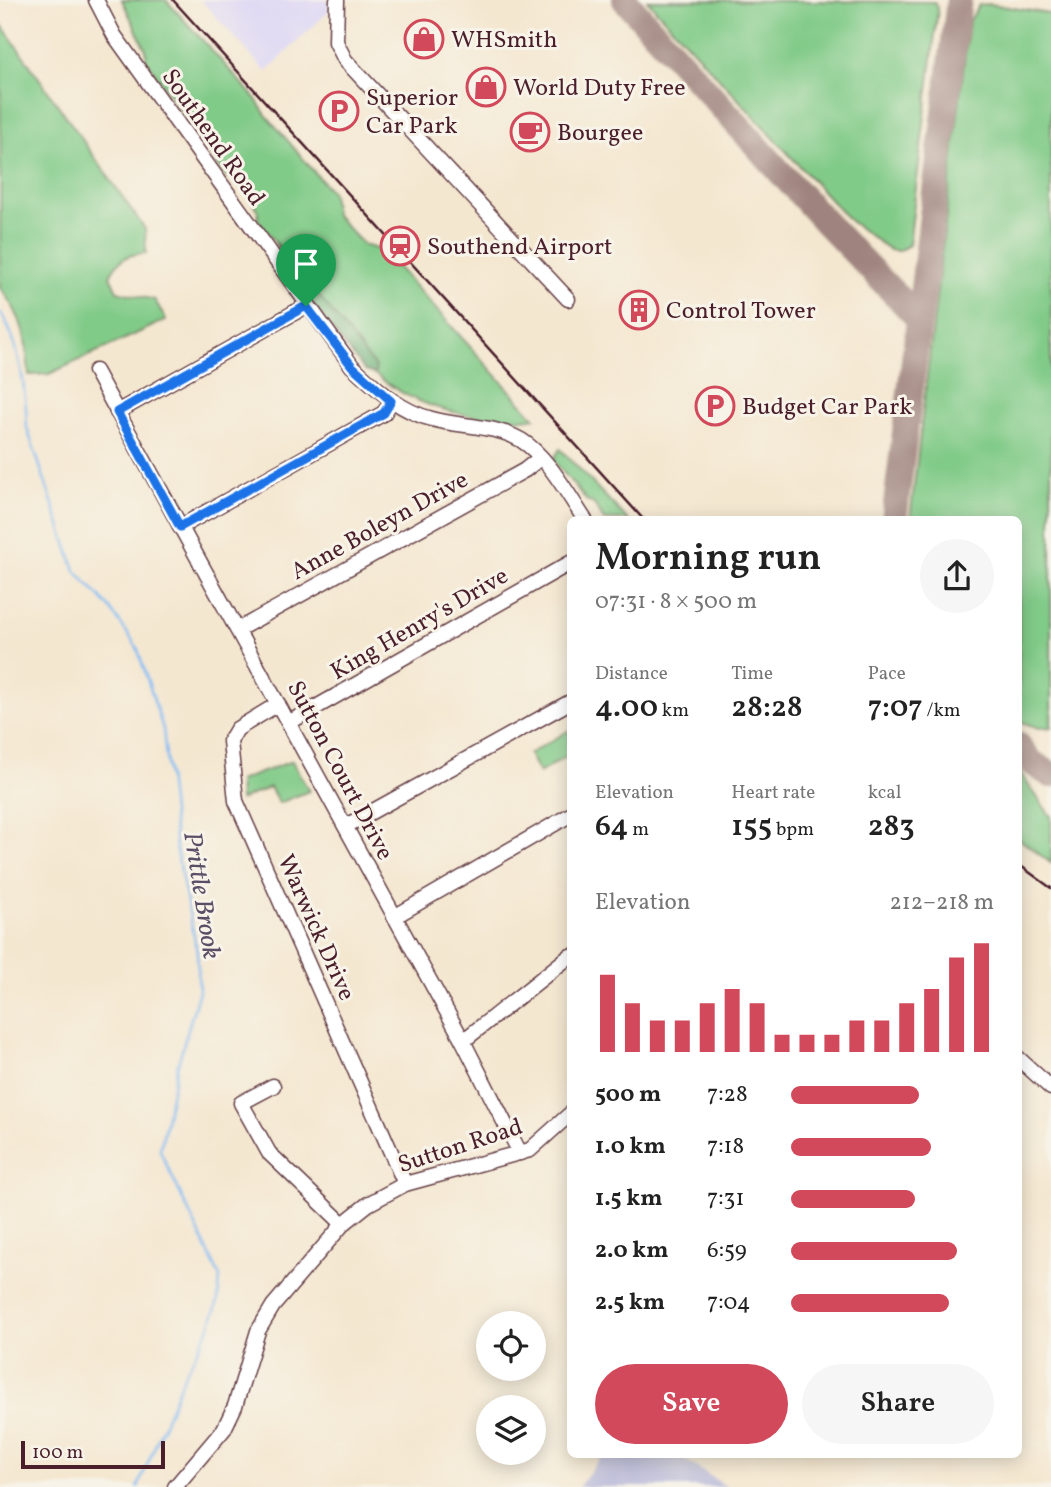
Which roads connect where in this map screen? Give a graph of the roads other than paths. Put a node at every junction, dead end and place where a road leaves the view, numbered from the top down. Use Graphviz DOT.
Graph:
graph roads {
  1 [pos="96,0"];
  2 [pos="338,7"];
  3 [pos="568,299"];
  4 [pos="306,306"];
  5 [pos="95,371"];
  6 [pos="391,401"];
  7 [pos="117,412"];
  8 [pos="540,458"];
  9 [pos="582,516"];
  10 [pos="180,527"];
  11 [pos="567,565"];
  12 [pos="239,629"];
  13 [pos="278,704"];
  14 [pos="567,704"];
  15 [pos="290,722"];
  16 [pos="567,818"];
  17 [pos="346,826"];
  18 [pos="394,918"];
  19 [pos="567,959"];
  20 [pos="463,1041"];
  21 [pos="1022,1062"];
  22 [pos="273,1086"];
  23 [pos="1051,1088"];
  24 [pos="567,1117"];
  25 [pos="520,1153"];
  26 [pos="405,1184"];
  27 [pos="343,1224"];
  28 [pos="175,1487"];
  1 -- 4 [label="street, Southend Road"];
  2 -- 3 [label="street"];
  4 -- 6 [label="street, Southend Road"];
  4 -- 7 [label="street"];
  5 -- 7 [label="street, Sutton Court Drive"];
  6 -- 8 [label="street, Southend Road"];
  6 -- 10 [label="street"];
  7 -- 10 [label="street, Sutton Court Drive"];
  8 -- 9 [label="street, Southend Road"];
  8 -- 12 [label="street, Anne Boleyn Drive"];
  10 -- 12 [label="street, Sutton Court Drive"];
  11 -- 15 [label="street, King Henry's Drive"];
  12 -- 13 [label="street, Sutton Court Drive"];
  13 -- 15 [label="street, Sutton Court Drive"];
  13 -- 26 [label="street, Warwick Drive"];
  14 -- 17 [label="street"];
  15 -- 17 [label="street, Sutton Court Drive"];
  16 -- 18 [label="street"];
  17 -- 18 [label="street, Sutton Court Drive"];
  18 -- 20 [label="street, Sutton Court Drive"];
  19 -- 20 [label="street"];
  20 -- 25 [label="street, Sutton Court Drive"];
  21 -- 23 [label="street"];
  22 -- 27 [label="street"];
  24 -- 25 [label="street, Sutton Road"];
  25 -- 26 [label="street, Sutton Road"];
  26 -- 27 [label="street, Sutton Road"];
  27 -- 28 [label="street, Sutton Road"];
}
